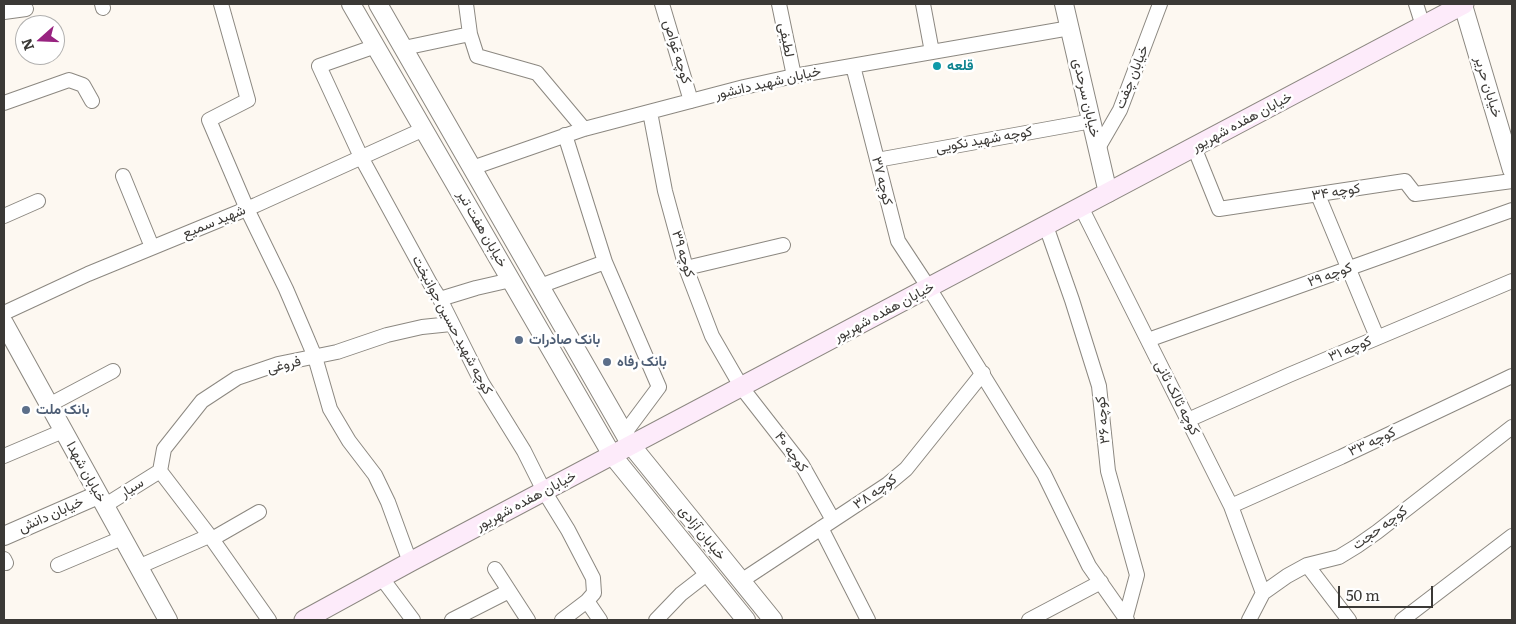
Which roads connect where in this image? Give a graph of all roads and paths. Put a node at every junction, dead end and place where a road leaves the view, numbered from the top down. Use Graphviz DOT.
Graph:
graph roads {
  1 [pos="221,4"];
  2 [pos="351,4"];
  3 [pos="378,4"];
  4 [pos="466,4"];
  5 [pos="662,4"];
  6 [pos="779,4"];
  7 [pos="923,4"];
  8 [pos="1064,4"];
  9 [pos="1160,4"];
  10 [pos="1416,4"];
  11 [pos="1463,4"];
  12 [pos="26,9"];
  13 [pos="4,12"];
  14 [pos="1423,26"];
  15 [pos="1070,28"];
  16 [pos="470,34"];
  17 [pos="376,46"];
  18 [pos="404,48"];
  19 [pos="932,52"];
  20 [pos="853,66"];
  21 [pos="794,76"];
  22 [pos="92,101"];
  23 [pos="692,101"];
  24 [pos="4,103"];
  25 [pos="650,112"];
  26 [pos="1092,121"];
  27 [pos="424,129"];
  28 [pos="584,129"];
  29 [pos="564,135"];
  30 [pos="1194,147"];
  31 [pos="1098,148"];
  32 [pos="361,157"];
  33 [pos="877,160"];
  34 [pos="472,168"];
  35 [pos="1512,170"];
  36 [pos="123,176"];
  37 [pos="451,177"];
  38 [pos="1512,182"];
  39 [pos="1108,193"];
  40 [pos="1318,195"];
  41 [pos="38,201"];
  42 [pos="1082,207"];
  43 [pos="247,208"];
  44 [pos="1512,210"];
  45 [pos="4,216"];
  46 [pos="1046,226"];
  47 [pos="783,245"];
  48 [pos="152,247"];
  49 [pos="605,262"];
  50 [pos="686,268"];
  51 [pos="1348,268"];
  52 [pos="511,280"];
  53 [pos="1512,281"];
  54 [pos="540,286"];
  55 [pos="930,288"];
  56 [pos="440,299"];
  57 [pos="4,313"];
  58 [pos="4,323"];
  59 [pos="451,324"];
  60 [pos="1377,337"];
  61 [pos="1148,340"];
  62 [pos="315,357"];
  63 [pos="113,371"];
  64 [pos="983,374"];
  65 [pos="1512,376"];
  66 [pos="598,388"];
  67 [pos="742,388"];
  68 [pos="579,398"];
  69 [pos="49,405"];
  70 [pos="1188,420"];
  71 [pos="1512,427"];
  72 [pos="63,430"];
  73 [pos="628,440"];
  74 [pos="612,455"];
  75 [pos="4,456"];
  76 [pos="160,471"];
  77 [pos="666,489"];
  78 [pos="544,492"];
  79 [pos="101,500"];
  80 [pos="651,502"];
  81 [pos="1232,506"];
  82 [pos="259,512"];
  83 [pos="833,520"];
  84 [pos="821,528"];
  85 [pos="4,536"];
  86 [pos="1512,536"];
  87 [pos="122,538"];
  88 [pos="211,538"];
  89 [pos="410,562"];
  90 [pos="58,566"];
  91 [pos="1308,566"];
  92 [pos="138,567"];
  93 [pos="495,569"];
  94 [pos="708,573"];
  95 [pos="381,577"];
  96 [pos="741,581"];
  97 [pos="1101,582"];
  98 [pos="509,591"];
  99 [pos="1262,593"];
  100 [pos="586,601"];
  101 [pos="1127,618"];
  102 [pos="168,620"];
  103 [pos="269,620"];
  104 [pos="304,620"];
  105 [pos="413,620"];
  106 [pos="452,620"];
  107 [pos="528,620"];
  108 [pos="562,620"];
  109 [pos="600,620"];
  110 [pos="656,620"];
  111 [pos="746,620"];
  112 [pos="773,620"];
  113 [pos="868,620"];
  114 [pos="1029,620"];
  115 [pos="1249,620"];
  116 [pos="1350,620"];
  117 [pos="1402,620"];
  1 -- 43 [label="street"];
  2 -- 17 [label="street, خیابان هفت تیر"];
  3 -- 18 [label="street, خیابان هفت تیر"];
  4 -- 16 [label="street"];
  5 -- 23 [label="street, کوچه غواص"];
  6 -- 21 [label="street, لطیفی"];
  7 -- 19 [label="street"];
  8 -- 15 [label="street, خیابان سرحدی"];
  9 -- 31 [label="street, خیابان چفت"];
  10 -- 14 [label="street"];
  11 -- 14 [label="main road, خیابان هفده شهریور"];
  11 -- 35 [label="street, خیابان حریر"];
  12 -- 13 [label="street"];
  14 -- 30 [label="main road, خیابان هفده شهریور"];
  15 -- 19 [label="street, خیابان شهید دانشور"];
  15 -- 26 [label="street, خیابان سرحدی"];
  16 -- 18 [label="street"];
  16 -- 28 [label="street"];
  17 -- 27 [label="street, خیابان هفت تیر"];
  17 -- 32 [label="street, کوچه شهید حسین جوانبخت"];
  18 -- 34 [label="street, خیابان هفت تیر"];
  19 -- 20 [label="street, خیابان شهید دانشور"];
  20 -- 21 [label="street, خیابان شهید دانشور"];
  20 -- 33 [label="street, کوچه ۳۷"];
  21 -- 23 [label="street, خیابان شهید دانشور"];
  22 -- 24 [label="street"];
  23 -- 25 [label="street, خیابان شهید دانشور"];
  25 -- 28 [label="street, خیابان شهید دانشور"];
  25 -- 50 [label="street, کوچه ۳۹"];
  26 -- 31 [label="street, خیابان سرحدی"];
  26 -- 33 [label="street, کوچه شهید نکویی"];
  27 -- 32 [label="street, شهید سمیع"];
  27 -- 37 [label="street, خیابان هفت تیر"];
  28 -- 29 [label="street, خیابان شهید دانشور"];
  29 -- 34 [label="street, خیابان شهید دانشور"];
  29 -- 49 [label="street"];
  30 -- 39 [label="main road, خیابان هفده شهریور"];
  30 -- 40 [label="street, کوچه ۳۴"];
  31 -- 39 [label="street, خیابان سرحدی"];
  32 -- 43 [label="street, شهید سمیع"];
  32 -- 56 [label="street, کوچه شهید حسین جوانبخت"];
  33 -- 55 [label="street, کوچه ۳۷"];
  34 -- 37 [label="street"];
  34 -- 54 [label="street, خیابان هفت تیر"];
  36 -- 48 [label="street"];
  37 -- 52 [label="street, خیابان هفت تیر"];
  38 -- 40 [label="street, کوچه ۳۴"];
  39 -- 42 [label="main road, خیابان هفده شهریور"];
  40 -- 51 [label="street"];
  41 -- 45 [label="street"];
  42 -- 46 [label="main road, خیابان هفده شهریور"];
  42 -- 61 [label="street, کوچه ثالک ثانی"];
  43 -- 48 [label="street, شهید سمیع"];
  43 -- 62 [label="street"];
  44 -- 51 [label="street, کوچه ۲۹"];
  46 -- 55 [label="main road, خیابان هفده شهریور"];
  46 -- 101 [label="street, کوچه ۳۶"];
  47 -- 50 [label="street"];
  48 -- 57 [label="street, شهید سمیع"];
  49 -- 54 [label="street"];
  49 -- 73 [label="street"];
  50 -- 67 [label="street, کوچه ۳۹"];
  51 -- 60 [label="street"];
  51 -- 61 [label="street, کوچه ۲۹"];
  52 -- 56 [label="street"];
  52 -- 68 [label="street, خیابان هفت تیر"];
  53 -- 60 [label="street, کوچه ۳۱"];
  54 -- 66 [label="street, خیابان هفت تیر"];
  55 -- 64 [label="street"];
  55 -- 67 [label="main road, خیابان هفده شهریور"];
  56 -- 59 [label="street, کوچه شهید حسین جوانبخت"];
  58 -- 69 [label="street, خیابان شهدا"];
  59 -- 62 [label="street, فروغی"];
  59 -- 78 [label="street, کوچه شهید حسین جوانبخت"];
  60 -- 70 [label="street, کوچه ۳۱"];
  61 -- 70 [label="street, کوچه ثالک ثانی"];
  62 -- 76 [label="street, فروغی"];
  62 -- 89 [label="street"];
  63 -- 69 [label="street"];
  64 -- 83 [label="street, کوچه ۳۸"];
  64 -- 97 [label="street"];
  65 -- 81 [label="street, کوچه ۳۳"];
  66 -- 68 [label="street"];
  66 -- 73 [label="street, خیابان هفت تیر"];
  67 -- 73 [label="main road, خیابان هفده شهریور"];
  67 -- 83 [label="street, کوچه ۴۰"];
  68 -- 74 [label="street, خیابان هفت تیر"];
  69 -- 72 [label="street, خیابان شهدا"];
  70 -- 81 [label="street, کوچه ثالک ثانی"];
  71 -- 91 [label="street, کوچه حجت"];
  72 -- 75 [label="street"];
  72 -- 79 [label="street, خیابان شهدا"];
  73 -- 74 [label="main road, خیابان هفده شهریور"];
  73 -- 77 [label="street, خیابان آزادی"];
  74 -- 78 [label="main road, خیابان هفده شهریور"];
  74 -- 80 [label="street, خیابان آزادی"];
  76 -- 79 [label="street, سیار"];
  76 -- 88 [label="street"];
  77 -- 80 [label="street"];
  77 -- 96 [label="street, خیابان آزادی"];
  78 -- 89 [label="main road, خیابان هفده شهریور"];
  78 -- 100 [label="street, کوچه شهید حسین جوانبخت"];
  79 -- 85 [label="street, خیابان دانش"];
  79 -- 87 [label="street, خیابان شهدا"];
  80 -- 94 [label="street, خیابان آزادی"];
  81 -- 99 [label="street, کوچه ثالک ثانی"];
  82 -- 88 [label="street"];
  83 -- 84 [label="street, کوچه ۳۸"];
  84 -- 96 [label="street, کوچه ۳۸"];
  84 -- 113 [label="street"];
  86 -- 117 [label="street"];
  87 -- 90 [label="street"];
  87 -- 92 [label="street, خیابان شهدا"];
  88 -- 92 [label="street"];
  88 -- 103 [label="street"];
  89 -- 95 [label="main road, خیابان هفده شهریور"];
  91 -- 99 [label="street, کوچه حجت"];
  91 -- 116 [label="street"];
  92 -- 102 [label="street, خیابان شهدا"];
  93 -- 98 [label="street"];
  94 -- 110 [label="street"];
  94 -- 111 [label="street, خیابان آزادی"];
  95 -- 104 [label="main road, خیابان هفده شهریور"];
  95 -- 105 [label="street"];
  96 -- 112 [label="street, خیابان آزادی"];
  97 -- 101 [label="street"];
  97 -- 114 [label="street"];
  98 -- 106 [label="street"];
  98 -- 107 [label="street"];
  99 -- 115 [label="street"];
  100 -- 108 [label="street"];
  100 -- 109 [label="street"];
}
